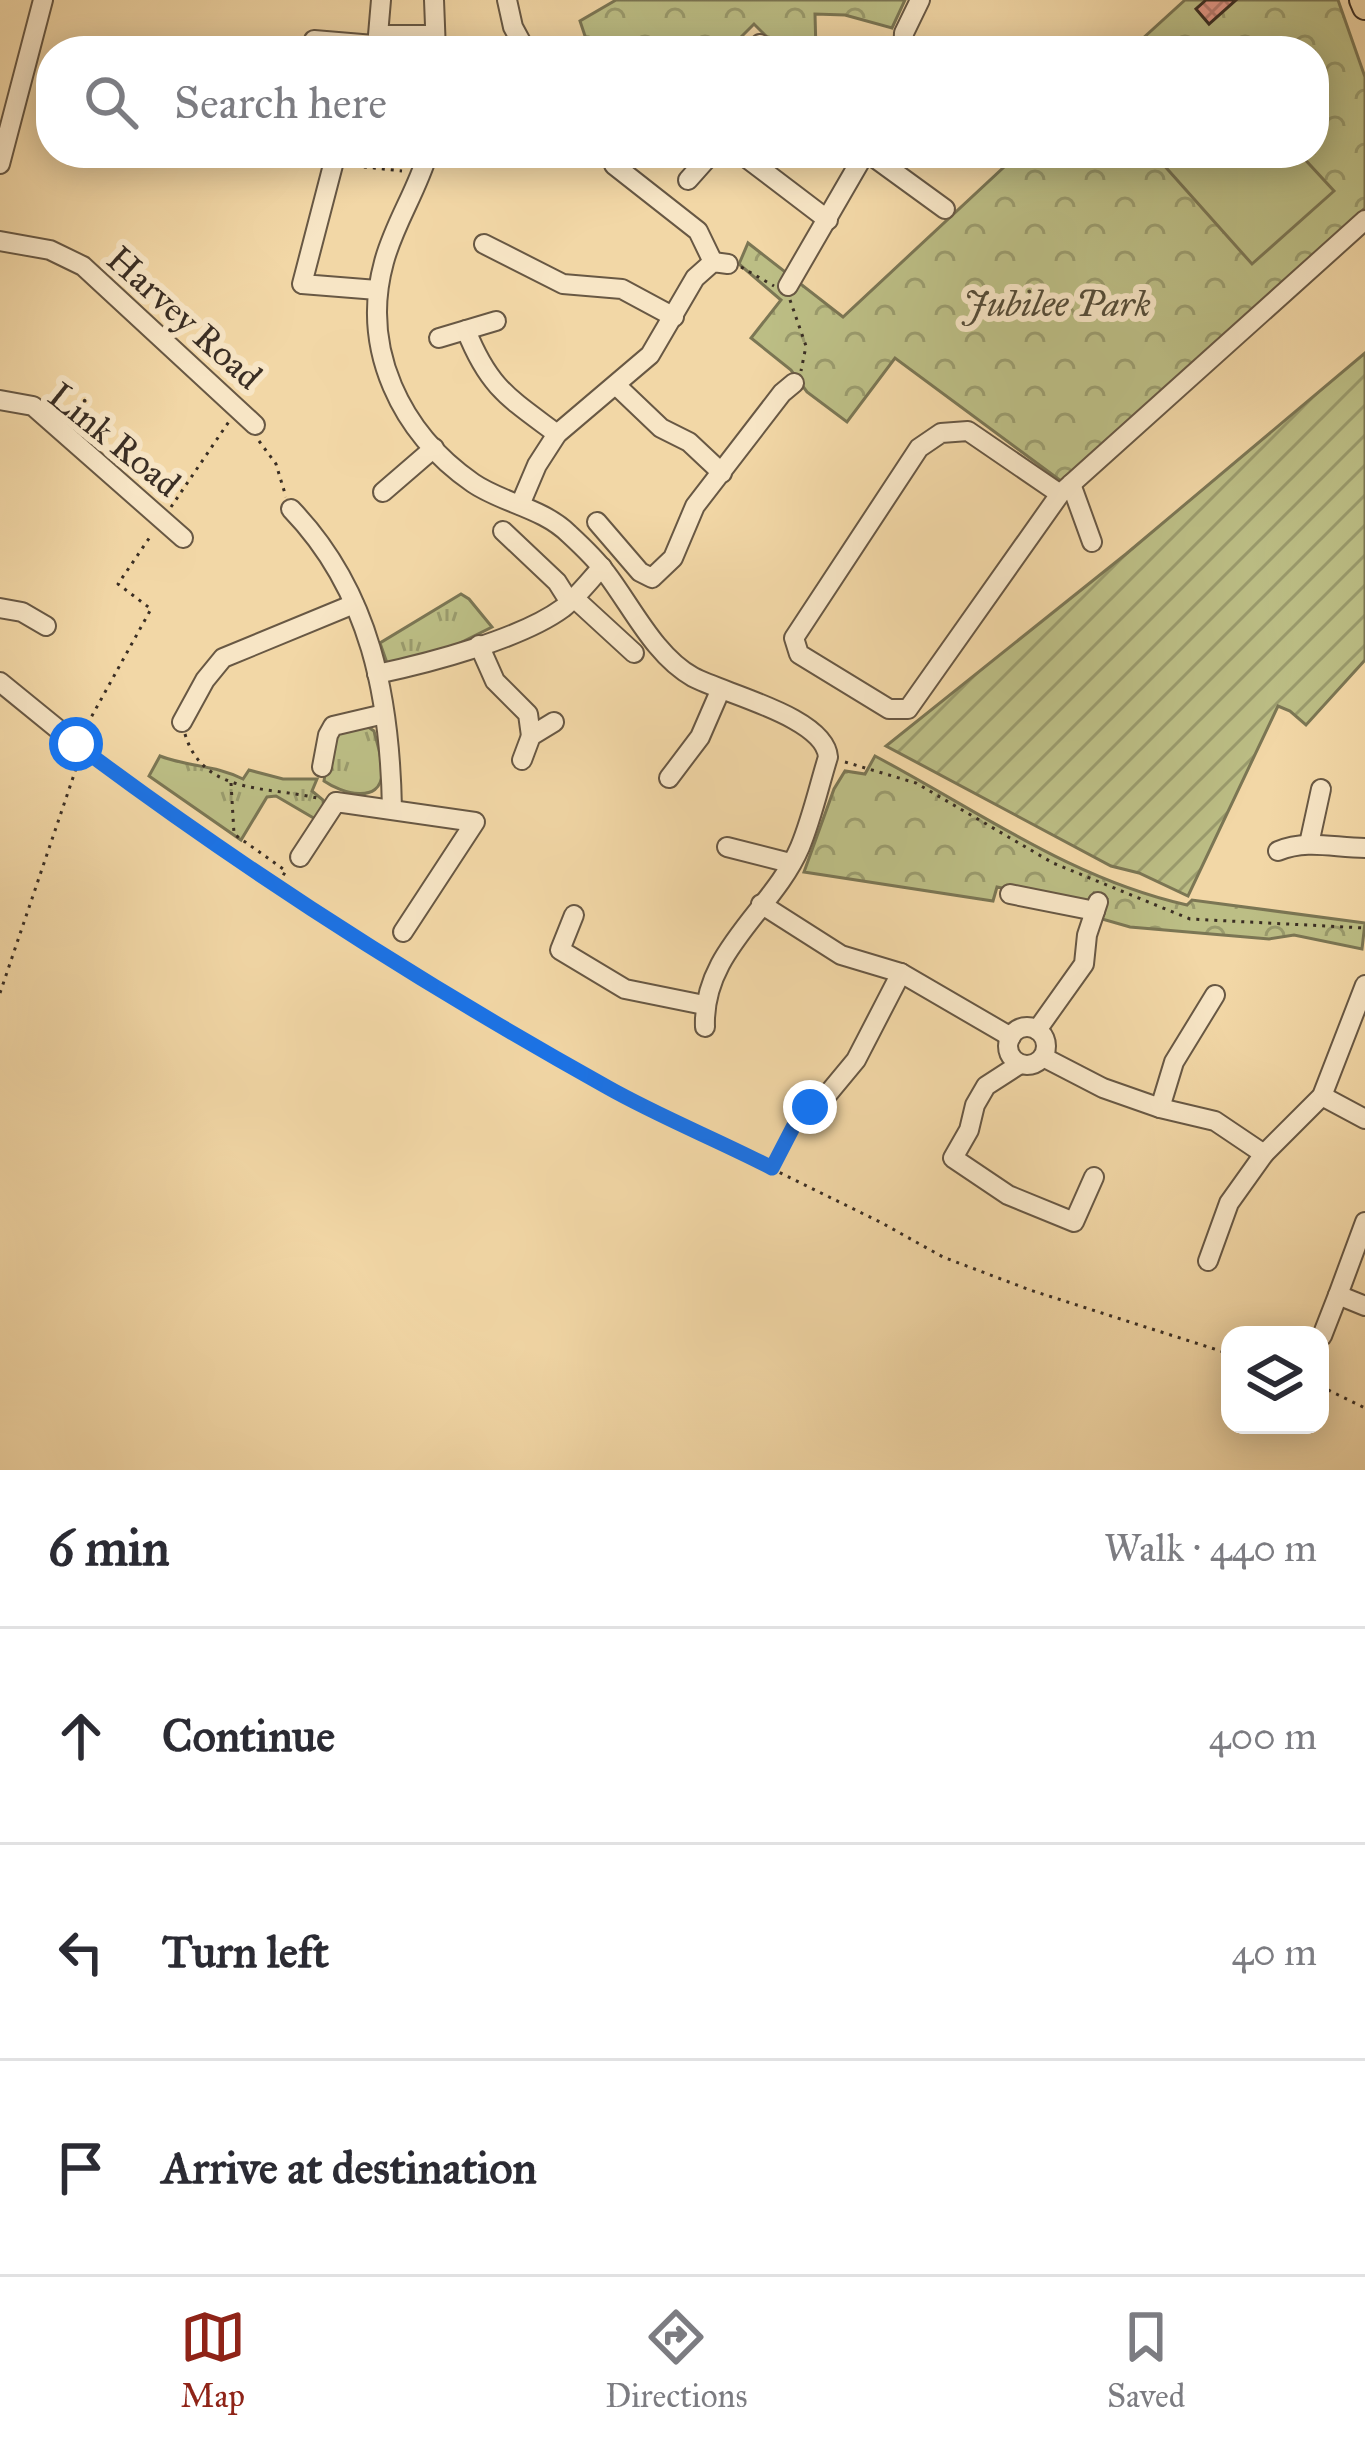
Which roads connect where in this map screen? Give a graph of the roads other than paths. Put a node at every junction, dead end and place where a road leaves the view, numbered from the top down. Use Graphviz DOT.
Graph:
graph roads {
  1 [pos="43,0"];
  2 [pos="381,0"];
  3 [pos="434,0"];
  4 [pos="507,0"];
  5 [pos="920,0"];
  6 [pos="383,34"];
  7 [pos="395,36"];
  8 [pos="435,36"];
  9 [pos="518,36"];
  10 [pos="904,36"];
  11 [pos="0,164"];
  12 [pos="332,168"];
  13 [pos="424,168"];
  14 [pos="618,168"];
  15 [pos="699,168"];
  16 [pos="760,168"];
  17 [pos="855,168"];
  18 [pos="888,168"];
  19 [pos="688,180"];
  20 [pos="945,209"];
  21 [pos="828,220"];
  22 [pos="1365,220"];
  23 [pos="0,241"];
  24 [pos="484,244"];
  25 [pos="788,286"];
  26 [pos="377,290"];
  27 [pos="674,317"];
  28 [pos="496,321"];
  29 [pos="466,330"];
  30 [pos="439,338"];
  31 [pos="794,383"];
  32 [pos="618,387"];
  33 [pos="0,400"];
  34 [pos="255,425"];
  35 [pos="557,434"];
  36 [pos="434,448"];
  37 [pos="722,473"];
  38 [pos="1066,489"];
  39 [pos="382,492"];
  40 [pos="520,506"];
  41 [pos="291,509"];
  42 [pos="597,521"];
  43 [pos="503,531"];
  44 [pos="183,538"];
  45 [pos="1092,542"];
  46 [pos="602,567"];
  47 [pos="571,599"];
  48 [pos="354,604"];
  49 [pos="0,608"];
  50 [pos="46,626"];
  51 [pos="479,645"];
  52 [pos="634,653"];
  53 [pos="377,674"];
  54 [pos="0,682"];
  55 [pos="720,691"];
  56 [pos="384,714"];
  57 [pos="182,722"];
  58 [pos="554,722"];
  59 [pos="531,736"];
  60 [pos="76,744"];
  61 [pos="522,760"];
  62 [pos="322,766"];
  63 [pos="669,778"];
  64 [pos="1321,789"];
  65 [pos="392,809"];
  66 [pos="1309,844"];
  67 [pos="727,847"];
  68 [pos="1365,848"];
  69 [pos="1278,851"];
  70 [pos="300,857"];
  71 [pos="790,863"];
  72 [pos="1010,894"];
  73 [pos="761,904"];
  74 [pos="574,915"];
  75 [pos="403,932"];
  76 [pos="902,973"];
  77 [pos="1365,986"];
  78 [pos="1215,995"];
  79 [pos="704,1005"];
  80 [pos="704,1027"];
  81 [pos="1037,1030"];
  82 [pos="1011,1037"];
  83 [pos="1043,1057"];
  84 [pos="1020,1064"];
  85 [pos="1322,1096"];
  86 [pos="822,1101"];
  87 [pos="1160,1108"];
  88 [pos="1365,1119"];
  89 [pos="1264,1154"];
  90 [pos="1094,1177"];
  91 [pos="1365,1222"];
  92 [pos="1208,1261"];
  93 [pos="1338,1295"];
  94 [pos="1365,1306"];
  95 [pos="1326,1326"];
  1 -- 11 [label="street"];
  2 -- 6 [label="street"];
  3 -- 8 [label="street"];
  4 -- 9 [label="street"];
  5 -- 10 [label="street"];
  6 -- 7 [label="street"];
  12 -- 26 [label="street"];
  13 -- 26 [label="street"];
  14 -- 27 [label="street"];
  15 -- 19 [label="street"];
  16 -- 21 [label="street"];
  17 -- 21 [label="street"];
  18 -- 20 [label="street"];
  21 -- 25 [label="street"];
  22 -- 38 [label="street"];
  23 -- 34 [label="street, Harvey Road"];
  24 -- 27 [label="street"];
  26 -- 36 [label="street"];
  27 -- 32 [label="street"];
  28 -- 29 [label="street"];
  29 -- 30 [label="street"];
  29 -- 35 [label="street"];
  31 -- 37 [label="street"];
  32 -- 35 [label="street"];
  32 -- 37 [label="street"];
  33 -- 44 [label="street, Link Road"];
  35 -- 40 [label="street"];
  36 -- 39 [label="street"];
  36 -- 40 [label="street"];
  37 -- 42 [label="street"];
  38 -- 38 [label="street"];
  38 -- 45 [label="street"];
  40 -- 46 [label="street"];
  41 -- 48 [label="street"];
  43 -- 47 [label="street"];
  46 -- 47 [label="street"];
  46 -- 55 [label="street"];
  47 -- 51 [label="street"];
  47 -- 52 [label="street"];
  48 -- 53 [label="street"];
  48 -- 57 [label="street"];
  49 -- 50 [label="street"];
  51 -- 53 [label="street"];
  51 -- 59 [label="street"];
  53 -- 56 [label="street"];
  54 -- 60 [label="street"];
  55 -- 63 [label="street"];
  55 -- 71 [label="street"];
  56 -- 62 [label="street"];
  56 -- 65 [label="street"];
  58 -- 59 [label="street"];
  59 -- 61 [label="street"];
  64 -- 66 [label="street"];
  65 -- 70 [label="street"];
  65 -- 75 [label="street"];
  66 -- 68 [label="street"];
  66 -- 69 [label="street"];
  67 -- 71 [label="street"];
  71 -- 73 [label="street"];
  72 -- 81 [label="street"];
  73 -- 76 [label="street"];
  73 -- 79 [label="street"];
  74 -- 79 [label="street"];
  76 -- 82 [label="street"];
  76 -- 86 [label="street"];
  77 -- 85 [label="street"];
  78 -- 87 [label="street"];
  79 -- 80 [label="street"];
  81 -- 82 [label="street"];
  81 -- 83 [label="street"];
  82 -- 84 [label="street"];
  83 -- 84 [label="street"];
  83 -- 87 [label="street"];
  84 -- 90 [label="street"];
  85 -- 88 [label="street"];
  85 -- 89 [label="street"];
  87 -- 89 [label="street"];
  89 -- 92 [label="street"];
  91 -- 93 [label="street"];
  93 -- 94 [label="street"];
  93 -- 95 [label="street"];
}
